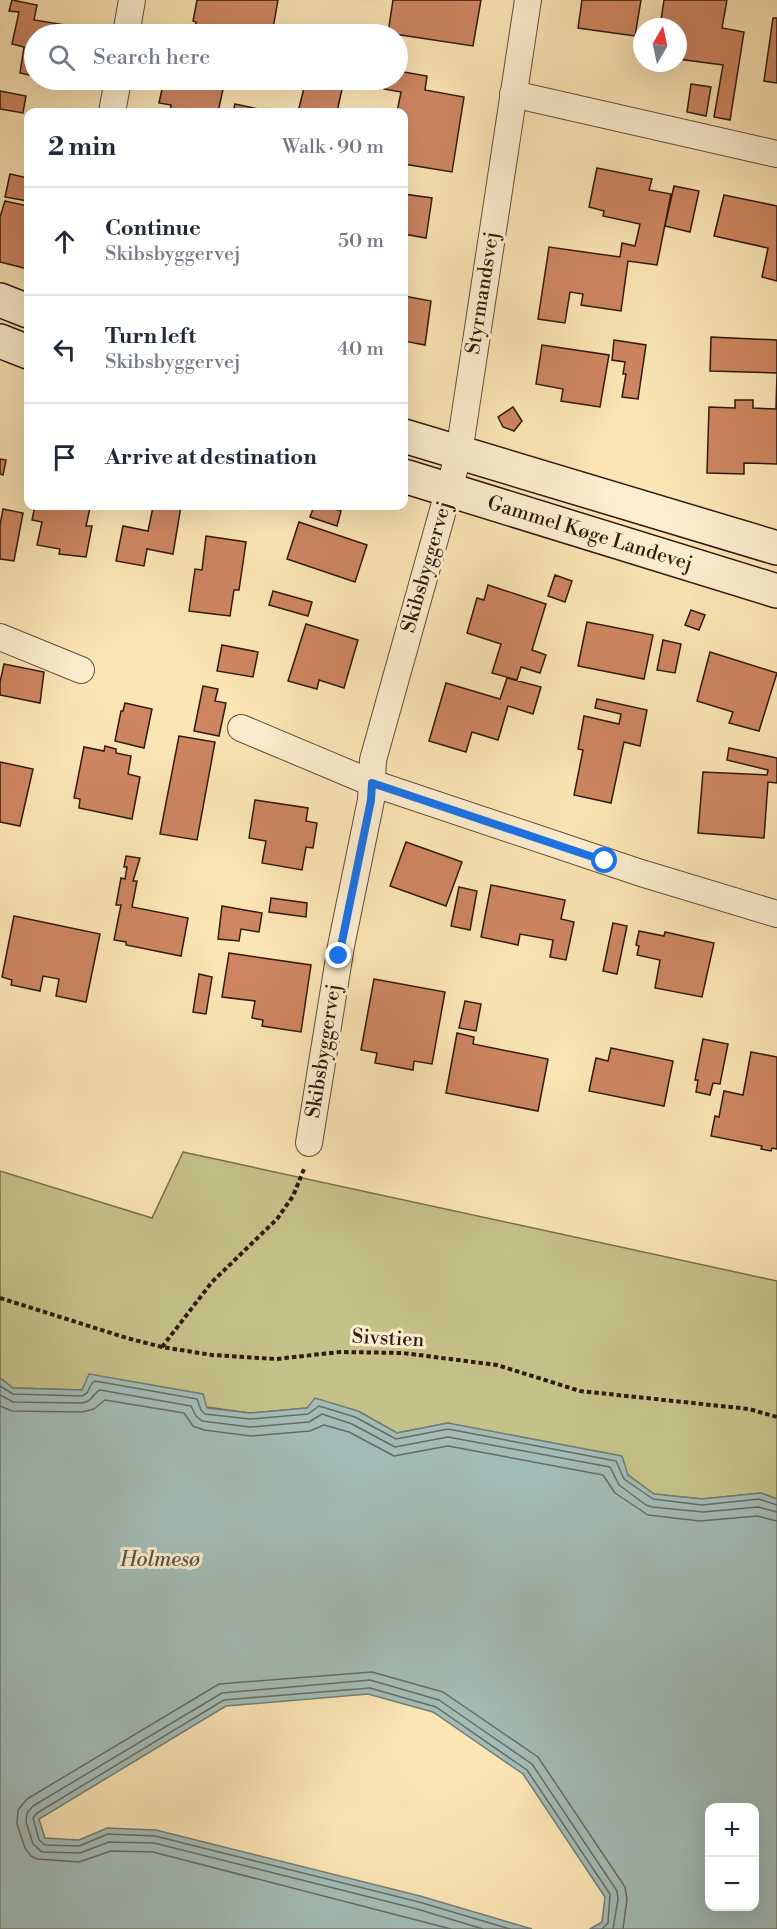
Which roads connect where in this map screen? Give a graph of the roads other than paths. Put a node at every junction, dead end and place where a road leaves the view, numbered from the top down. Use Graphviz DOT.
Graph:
graph roads {
  1 [pos="132,0"];
  2 [pos="528,0"];
  3 [pos="128,24"];
  4 [pos="116,90"];
  5 [pos="513,94"];
  6 [pos="113,108"];
  7 [pos="777,154"];
  8 [pos="0,300"];
  9 [pos="24,309"];
  10 [pos="0,341"];
  11 [pos="24,350"];
  12 [pos="408,437"];
  13 [pos="459,453"];
  14 [pos="408,477"];
  15 [pos="448,491"];
  16 [pos="777,548"];
  17 [pos="777,591"];
  18 [pos="0,638"];
  19 [pos="81,670"];
  20 [pos="241,728"];
  21 [pos="372,783"];
  22 [pos="777,914"];
  23 [pos="309,1143"];
  1 -- 3 [label="street"];
  2 -- 5 [label="street, Styrmandsvej"];
  4 -- 6 [label="street"];
  5 -- 7 [label="street"];
  5 -- 13 [label="street, Styrmandsvej"];
  8 -- 9 [label="main road"];
  10 -- 11 [label="main road"];
  12 -- 13 [label="main road, Gammel Køge Landevej"];
  13 -- 15 [label="street, Styrmandsvej"];
  13 -- 16 [label="main road, Gammel Køge Landevej"];
  14 -- 15 [label="main road, Gammel Køge Landevej"];
  15 -- 17 [label="main road, Gammel Køge Landevej"];
  15 -- 21 [label="street, Skibsbyggervej"];
  18 -- 19 [label="street"];
  20 -- 21 [label="street"];
  21 -- 22 [label="street"];
  21 -- 23 [label="street, Skibsbyggervej"];
}
